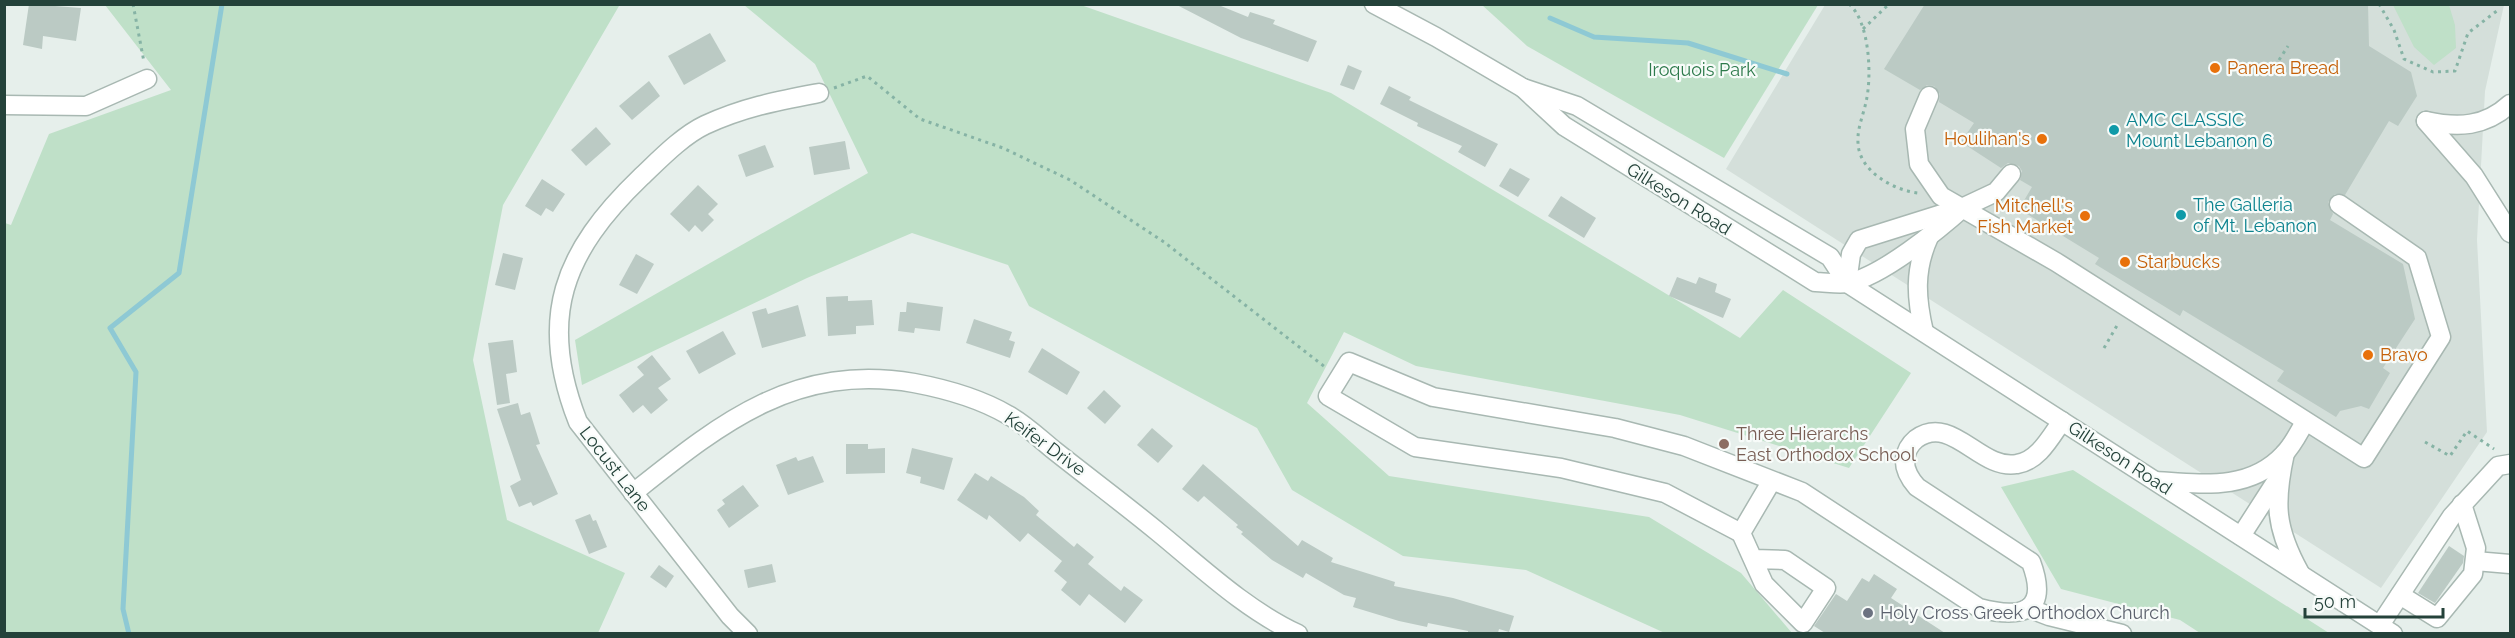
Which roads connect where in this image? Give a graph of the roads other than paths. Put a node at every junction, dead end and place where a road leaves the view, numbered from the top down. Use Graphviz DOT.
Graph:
graph roads {
  1 [pos="1374,4"];
  2 [pos="147,79"];
  3 [pos="1523,88"];
  4 [pos="819,93"];
  5 [pos="1929,96"];
  6 [pos="2511,104"];
  7 [pos="4,105"];
  8 [pos="2011,174"];
  9 [pos="2339,204"];
  10 [pos="1964,207"];
  11 [pos="2511,232"];
  12 [pos="1929,237"];
  13 [pos="1847,283"];
  14 [pos="1924,333"];
  15 [pos="2062,421"];
  16 [pos="2305,422"];
  17 [pos="2285,453"];
  18 [pos="2511,464"];
  19 [pos="2280,475"];
  20 [pos="2154,480"];
  21 [pos="1771,482"];
  22 [pos="633,493"];
  23 [pos="2462,504"];
  24 [pos="1741,533"];
  25 [pos="2241,536"];
  26 [pos="1754,559"];
  27 [pos="2475,561"];
  28 [pos="2511,564"];
  29 [pos="2301,575"];
  30 [pos="2400,595"];
  31 [pos="2028,608"];
  32 [pos="2386,629"];
  33 [pos="748,633"];
  34 [pos="1298,633"];
  35 [pos="2122,633"];
  1 -- 3 [label="street, Gilkeson Road"];
  2 -- 7 [label="street"];
  3 -- 13 [label="street, Gilkeson Road"];
  3 -- 13 [label="street, Gilkeson Road"];
  4 -- 22 [label="street, Locust Lane"];
  5 -- 10 [label="street"];
  6 -- 11 [label="street"];
  8 -- 10 [label="street"];
  9 -- 16 [label="street"];
  10 -- 12 [label="street"];
  10 -- 13 [label="street"];
  10 -- 16 [label="street"];
  12 -- 13 [label="street"];
  12 -- 14 [label="street"];
  13 -- 14 [label="street, Gilkeson Road"];
  14 -- 15 [label="street, Gilkeson Road"];
  15 -- 20 [label="street, Gilkeson Road"];
  15 -- 31 [label="street"];
  16 -- 17 [label="street"];
  17 -- 19 [label="street"];
  17 -- 20 [label="street"];
  18 -- 23 [label="street"];
  19 -- 25 [label="street"];
  19 -- 29 [label="street"];
  20 -- 25 [label="street, Gilkeson Road"];
  21 -- 24 [label="street"];
  21 -- 24 [label="street"];
  21 -- 31 [label="street"];
  22 -- 33 [label="street, Locust Lane"];
  22 -- 34 [label="street, Keifer Drive"];
  23 -- 27 [label="street"];
  23 -- 30 [label="street"];
  24 -- 26 [label="street"];
  25 -- 29 [label="street, Gilkeson Road"];
  27 -- 28 [label="street"];
  27 -- 30 [label="street"];
  29 -- 32 [label="street, Gilkeson Road"];
  30 -- 32 [label="street"];
  31 -- 35 [label="street"];
}
